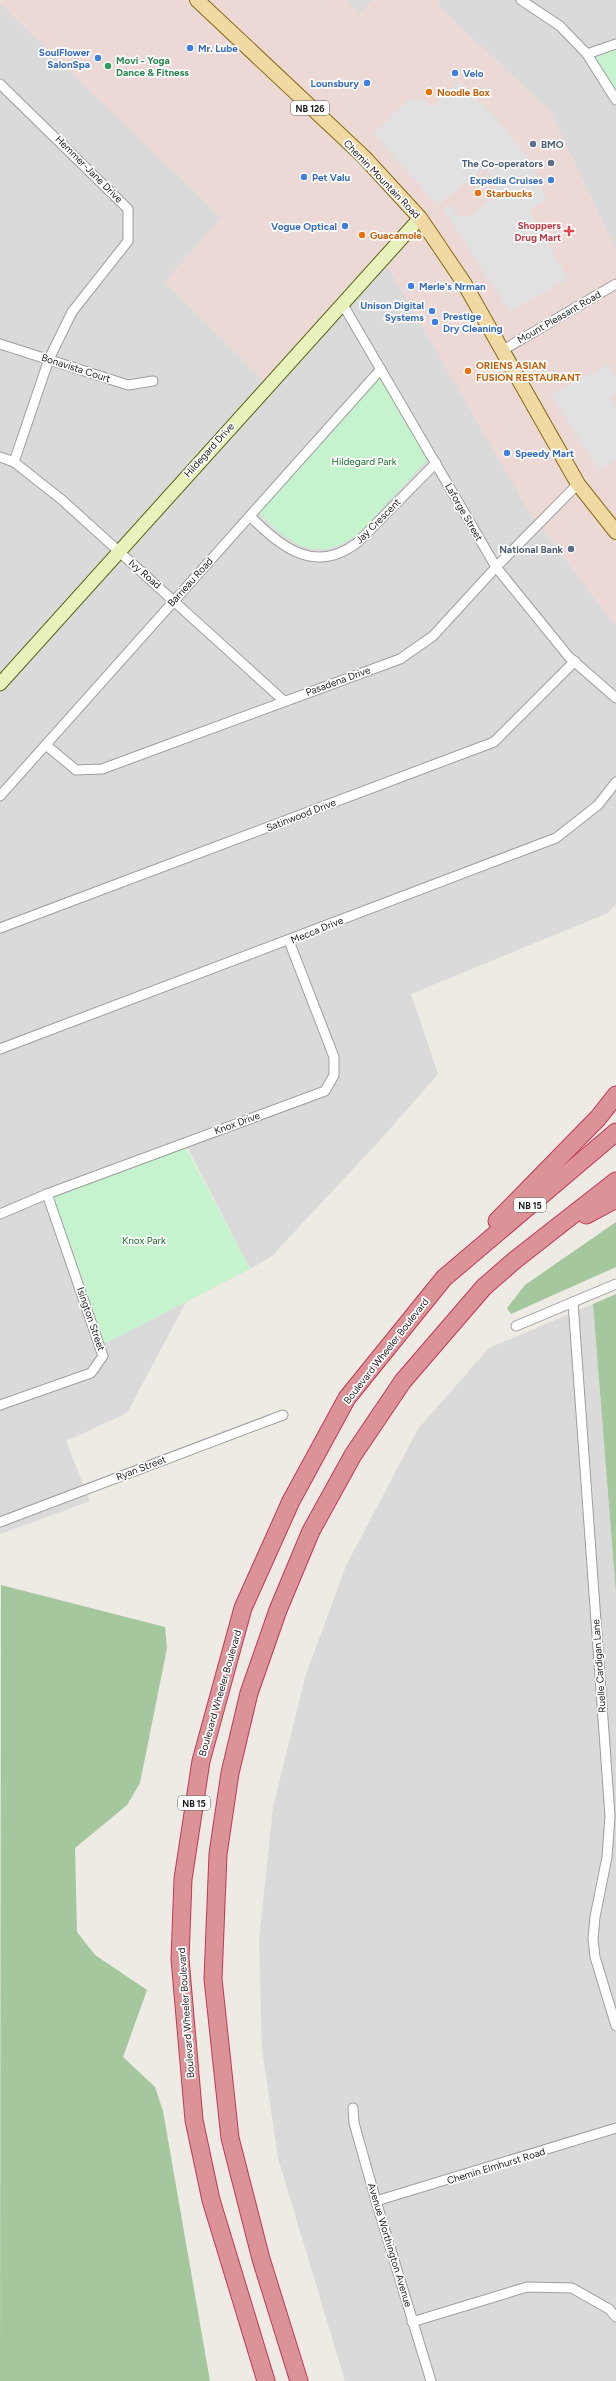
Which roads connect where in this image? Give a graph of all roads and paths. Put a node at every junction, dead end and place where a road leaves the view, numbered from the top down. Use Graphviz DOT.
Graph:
graph roads {
  1 [pos="197,0"];
  2 [pos="521,0"];
  3 [pos="616,44"];
  4 [pos="587,54"];
  5 [pos="0,84"];
  6 [pos="616,100"];
  7 [pos="420,218"];
  8 [pos="616,284"];
  9 [pos="342,303"];
  10 [pos="0,344"];
  11 [pos="503,350"];
  12 [pos="49,359"];
  13 [pos="381,369"];
  14 [pos="153,381"];
  15 [pos="0,457"];
  16 [pos="14,462"];
  17 [pos="436,463"];
  18 [pos="578,484"];
  19 [pos="250,516"];
  20 [pos="616,532"];
  21 [pos="118,551"];
  22 [pos="496,567"];
  23 [pos="172,601"];
  24 [pos="575,661"];
  25 [pos="0,684"];
  26 [pos="616,698"];
  27 [pos="284,701"];
  28 [pos="46,745"];
  29 [pos="616,782"];
  30 [pos="0,796"];
  31 [pos="0,928"];
  32 [pos="289,941"];
  33 [pos="0,1049"];
  34 [pos="616,1095"];
  35 [pos="616,1132"];
  36 [pos="616,1180"];
  37 [pos="47,1194"];
  38 [pos="616,1199"];
  39 [pos="0,1214"];
  40 [pos="444,1278"];
  41 [pos="616,1284"];
  42 [pos="484,1287"];
  43 [pos="573,1302"];
  44 [pos="516,1326"];
  45 [pos="1,1402"];
  46 [pos="283,1415"];
  47 [pos="0,1522"];
  48 [pos="616,2026"];
  49 [pos="353,2108"];
  50 [pos="616,2128"];
  51 [pos="376,2201"];
  52 [pos="616,2317"];
  53 [pos="412,2322"];
  54 [pos="266,2381"];
  55 [pos="299,2381"];
  56 [pos="431,2381"];
  1 -- 7 [label="main road, Chemin Mountain Road / NB 126"];
  2 -- 4 [label="street"];
  3 -- 4 [label="street"];
  4 -- 6 [label="street"];
  5 -- 12 [label="street, Hemmer-Jane Drive"];
  7 -- 9 [label="street, Hildegard Drive"];
  7 -- 11 [label="main road, Chemin Mountain Road / NB 126"];
  8 -- 11 [label="street, Mount Pleasant Road"];
  9 -- 13 [label="street, Laforge Street"];
  9 -- 21 [label="street, Hildegard Drive"];
  10 -- 12 [label="street, Bonavista Court"];
  11 -- 18 [label="main road, Chemin Mountain Road / NB 126"];
  12 -- 14 [label="street, Bonavista Court"];
  12 -- 16 [label="street, Hemmer-Jane Drive"];
  13 -- 17 [label="street, Laforge Street"];
  13 -- 19 [label="street, Barrieau Road"];
  15 -- 16 [label="street, Ivy Road"];
  16 -- 21 [label="street, Ivy Road"];
  17 -- 19 [label="street, Jay Crescent"];
  17 -- 22 [label="street, Laforge Street"];
  18 -- 20 [label="main road, Chemin Mountain Road / NB 126"];
  18 -- 22 [label="street, Pasadena Drive"];
  19 -- 23 [label="street, Barrieau Road"];
  21 -- 23 [label="street, Ivy Road"];
  21 -- 25 [label="street, Hildegard Drive"];
  22 -- 24 [label="street, Laforge Street"];
  22 -- 27 [label="street, Pasadena Drive"];
  23 -- 27 [label="street, Ivy Road"];
  23 -- 28 [label="street, Barrieau Road"];
  24 -- 26 [label="street, Laforge Street"];
  24 -- 31 [label="street, Satinwood Drive"];
  27 -- 28 [label="street, Pasadena Drive"];
  28 -- 30 [label="street, Barrieau Road"];
  29 -- 32 [label="street, Mecca Drive"];
  32 -- 33 [label="street, Mecca Drive"];
  32 -- 37 [label="street, Knox Drive"];
  34 -- 40 [label="highway"];
  35 -- 40 [label="highway, Boulevard Wheeler Boulevard / NB 15"];
  36 -- 42 [label="highway, NB 15"];
  37 -- 39 [label="street, Knox Drive"];
  37 -- 45 [label="street, Isington Street"];
  38 -- 42 [label="highway"];
  40 -- 54 [label="highway, Boulevard Wheeler Boulevard / NB 15"];
  41 -- 43 [label="street"];
  42 -- 55 [label="highway, NB 15"];
  43 -- 44 [label="street"];
  43 -- 48 [label="street, Ruelle Cardigan Lane"];
  46 -- 47 [label="street, Ryan Street"];
  49 -- 51 [label="street, Avenue Worthington Avenue"];
  50 -- 51 [label="street, Chemin Elmhurst Road"];
  51 -- 53 [label="street, Avenue Worthington Avenue"];
  52 -- 53 [label="street"];
  53 -- 56 [label="street, Avenue Worthington Avenue"];
}
